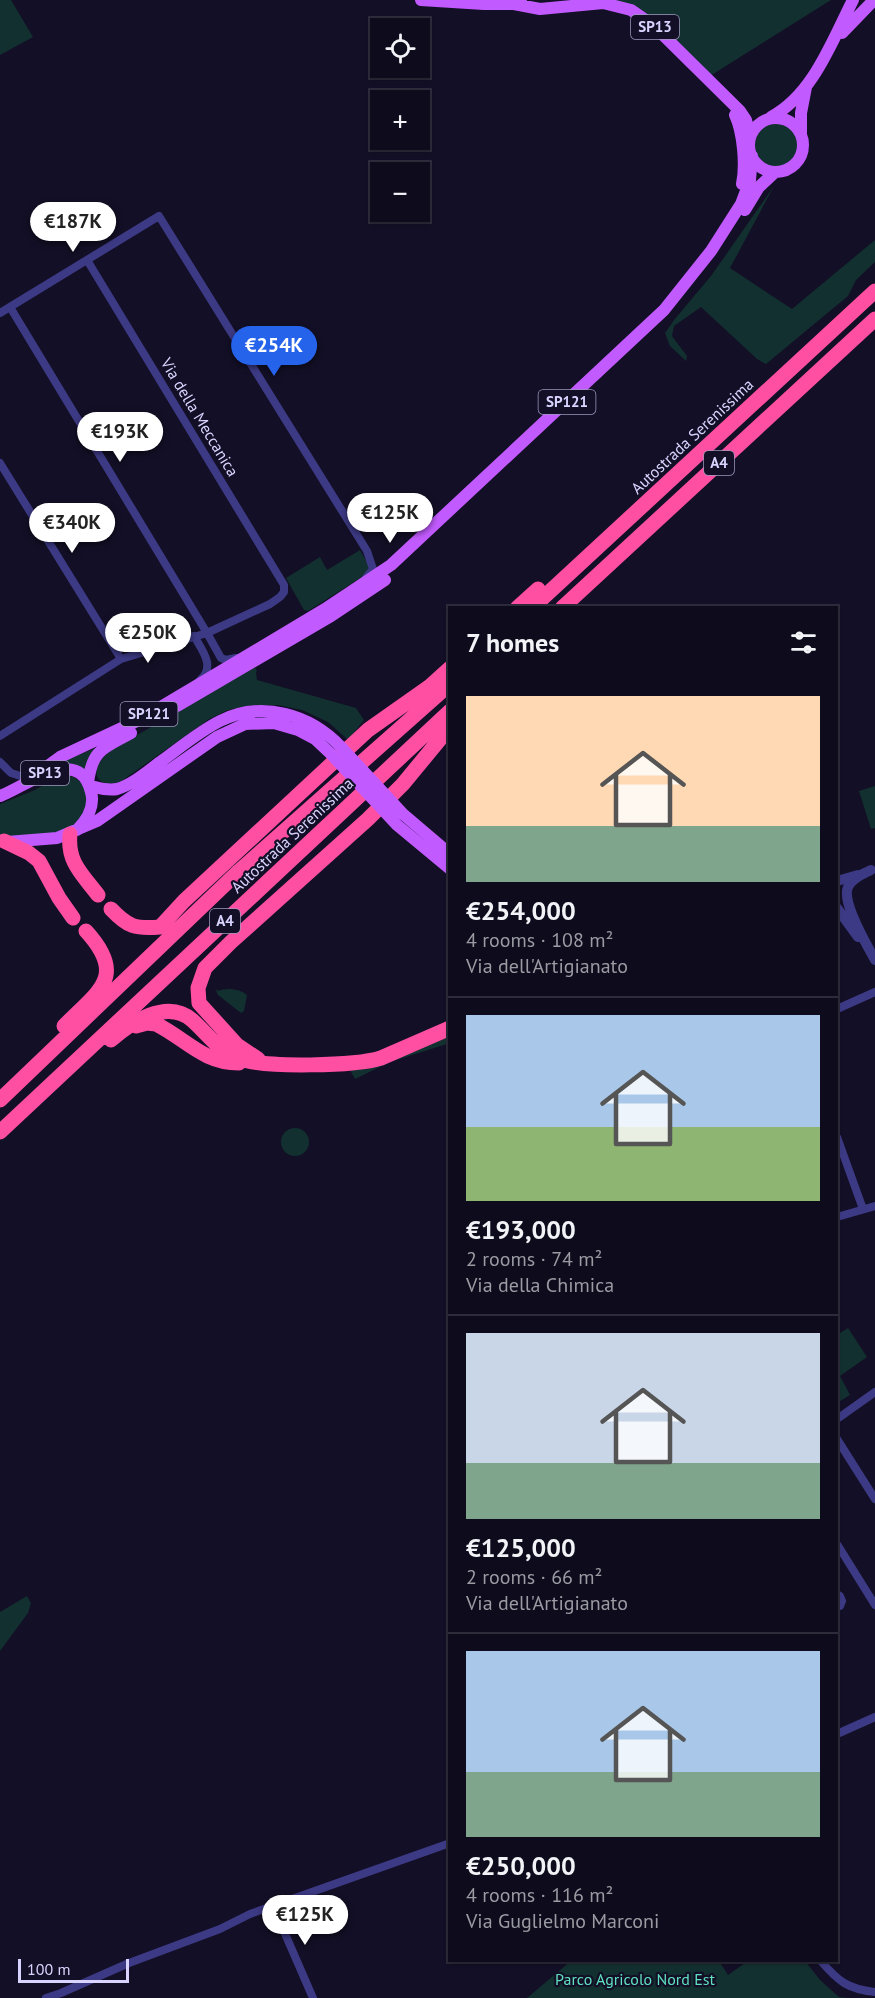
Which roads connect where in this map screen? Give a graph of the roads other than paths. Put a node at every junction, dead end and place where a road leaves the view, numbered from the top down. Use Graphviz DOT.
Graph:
graph roads {
  1 [pos="421,0"];
  2 [pos="574,0"];
  3 [pos="853,0"];
  4 [pos="874,0"];
  5 [pos="514,4"];
  6 [pos="828,50"];
  7 [pos="707,78"];
  8 [pos="807,85"];
  9 [pos="767,119"];
  10 [pos="801,134"];
  11 [pos="750,138"];
  12 [pos="752,156"];
  13 [pos="775,172"];
  14 [pos="711,250"];
  15 [pos="87,260"];
  16 [pos="875,291"];
  17 [pos="10,307"];
  18 [pos="0,313"];
  19 [pos="875,319"];
  20 [pos="0,463"];
  21 [pos="414,545"];
  22 [pos="367,551"];
  23 [pos="585,558"];
  24 [pos="519,606"];
  25 [pos="534,606"];
  26 [pos="564,606"];
  27 [pos="326,609"];
  28 [pos="207,633"];
  29 [pos="194,636"];
  30 [pos="121,659"];
  31 [pos="221,664"];
  32 [pos="448,670"];
  33 [pos="448,686"];
  34 [pos="182,694"];
  35 [pos="448,713"];
  36 [pos="163,715"];
  37 [pos="448,729"];
  38 [pos="0,736"];
  39 [pos="337,751"];
  40 [pos="0,762"];
  41 [pos="38,777"];
  42 [pos="89,784"];
  43 [pos="0,796"];
  44 [pos="74,832"];
  45 [pos="2,841"];
  46 [pos="448,852"];
  47 [pos="448,867"];
  48 [pos="873,870"];
  49 [pos="838,881"];
  50 [pos="838,890"];
  51 [pos="98,895"];
  52 [pos="111,909"];
  53 [pos="838,909"];
  54 [pos="73,918"];
  55 [pos="856,922"];
  56 [pos="86,932"];
  57 [pos="875,961"];
  58 [pos="875,992"];
  59 [pos="838,1009"];
  60 [pos="448,1017"];
  61 [pos="448,1029"];
  62 [pos="119,1032"];
  63 [pos="56,1048"];
  64 [pos="381,1058"];
  65 [pos="254,1063"];
  66 [pos="271,1065"];
  67 [pos="0,1100"];
  68 [pos="0,1132"];
  69 [pos="0,1137"];
  70 [pos="838,1140"];
  71 [pos="875,1206"];
  72 [pos="863,1209"];
  73 [pos="838,1217"];
  74 [pos="875,1392"];
  75 [pos="838,1418"];
  76 [pos="838,1441"];
  77 [pos="875,1499"];
  78 [pos="838,1546"];
  79 [pos="838,1595"];
  80 [pos="875,1605"];
  81 [pos="838,1607"];
  82 [pos="875,1717"];
  83 [pos="838,1733"];
  84 [pos="448,1844"];
  85 [pos="273,1906"];
  86 [pos="822,1962"];
  87 [pos="875,1992"];
  88 [pos="46,1998"];
  89 [pos="313,1998"];
  1 -- 5 [label="main road"];
  2 -- 5 [label="main road"];
  3 -- 6 [label="main road, SP121"];
  4 -- 6 [label="main road"];
  5 -- 7 [label="main road, SP13"];
  6 -- 8 [label="main road, SP121"];
  7 -- 11 [label="main road, SP13"];
  7 -- 14 [label="main road, SP13"];
  8 -- 9 [label="main road, SP121"];
  8 -- 10 [label="main road, SP121"];
  9 -- 10 [label="main road"];
  9 -- 11 [label="main road, SP121"];
  10 -- 13 [label="main road, SP121"];
  11 -- 12 [label="main road, SP121"];
  12 -- 13 [label="main road"];
  12 -- 14 [label="main road, SP121"];
  13 -- 36 [label="main road, SP121"];
  14 -- 21 [label="main road, SP121"];
  15 -- 17 [label="street"];
  15 -- 22 [label="street"];
  15 -- 28 [label="street, Via della Meccanica"];
  16 -- 23 [label="highway, Autostrada Serenissima / A4"];
  17 -- 18 [label="street"];
  17 -- 28 [label="street"];
  19 -- 26 [label="highway, A4"];
  20 -- 30 [label="street"];
  21 -- 22 [label="street"];
  21 -- 27 [label="main road, SP121"];
  22 -- 27 [label="street"];
  23 -- 24 [label="highway"];
  23 -- 25 [label="highway, Autostrada Serenissima / A4"];
  27 -- 31 [label="main road, SP121"];
  28 -- 29 [label="street"];
  28 -- 31 [label="street"];
  29 -- 30 [label="street"];
  29 -- 34 [label="street"];
  30 -- 38 [label="street"];
  31 -- 34 [label="main road, SP121"];
  31 -- 36 [label="main road"];
  32 -- 52 [label="highway"];
  33 -- 63 [label="highway, Autostrada Serenissima / A4"];
  34 -- 41 [label="main road, SP121"];
  35 -- 68 [label="highway, Autostrada Serenissima / A4"];
  36 -- 42 [label="main road, SP121"];
  37 -- 66 [label="highway"];
  39 -- 42 [label="main road"];
  39 -- 44 [label="main road"];
  39 -- 46 [label="main road, bridge"];
  39 -- 47 [label="main road, bridge"];
  40 -- 41 [label="street"];
  41 -- 42 [label="main road, SP13"];
  41 -- 43 [label="main road, SP13"];
  42 -- 44 [label="main road, SP13"];
  44 -- 45 [label="main road"];
  44 -- 51 [label="highway"];
  45 -- 54 [label="highway"];
  48 -- 49 [label="street"];
  48 -- 55 [label="street"];
  50 -- 55 [label="street"];
  53 -- 57 [label="street"];
  55 -- 57 [label="street"];
  56 -- 63 [label="highway"];
  58 -- 59 [label="street"];
  60 -- 64 [label="highway"];
  61 -- 64 [label="highway"];
  62 -- 65 [label="highway"];
  62 -- 65 [label="highway"];
  62 -- 69 [label="highway"];
  63 -- 67 [label="highway, Autostrada Serenissima / A4"];
  64 -- 66 [label="highway"];
  65 -- 66 [label="highway"];
  70 -- 72 [label="street"];
  71 -- 72 [label="street"];
  72 -- 73 [label="street"];
  74 -- 75 [label="street"];
  76 -- 77 [label="street"];
  78 -- 80 [label="street"];
  79 -- 81 [label="street"];
  82 -- 83 [label="street"];
  84 -- 85 [label="street"];
  85 -- 88 [label="street"];
  85 -- 89 [label="street"];
  86 -- 87 [label="street"];
}
